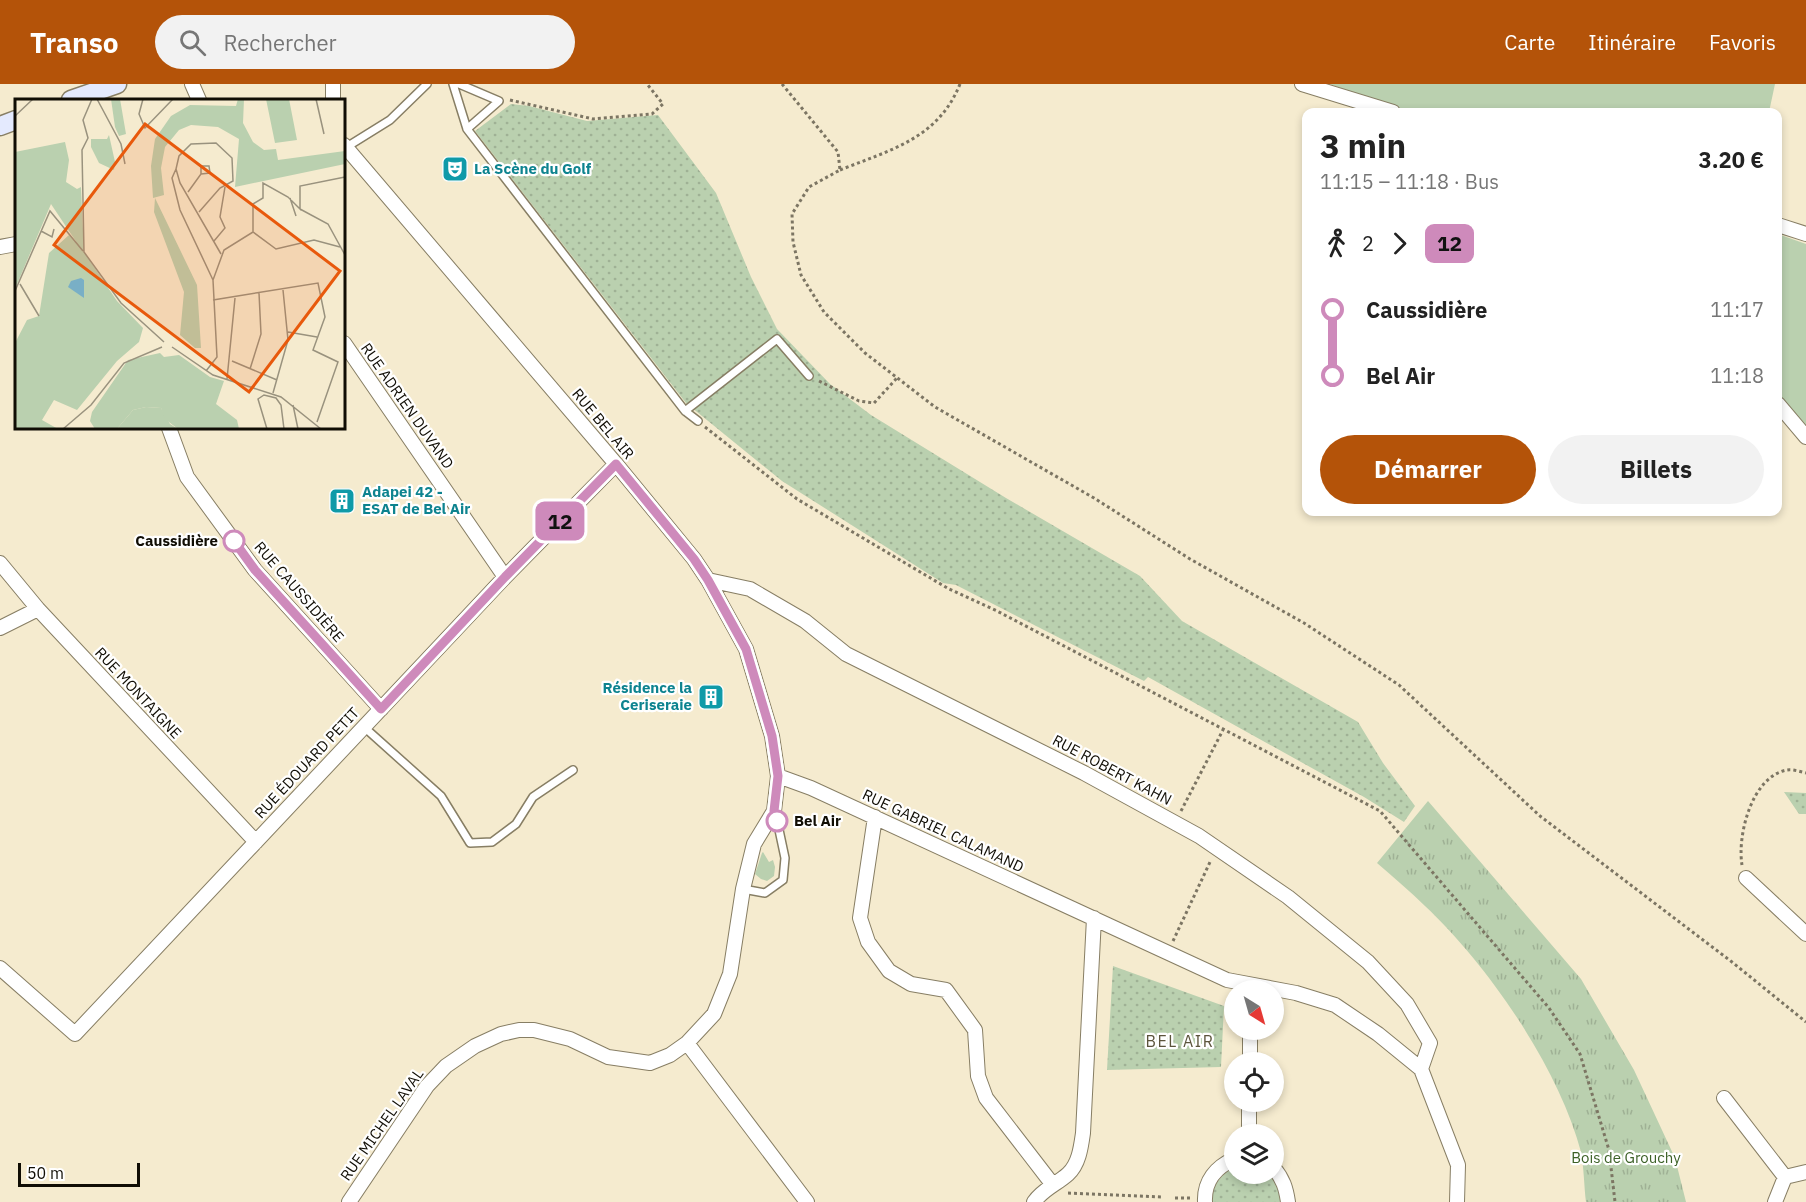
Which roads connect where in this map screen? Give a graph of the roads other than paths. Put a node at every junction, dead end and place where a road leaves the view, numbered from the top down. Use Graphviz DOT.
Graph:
graph roads {
  1 [pos="117,84"];
  2 [pos="192,84"];
  3 [pos="427,84"];
  4 [pos="453,84"];
  5 [pos="459,84"];
  6 [pos="1302,84"];
  7 [pos="74,99"];
  8 [pos="199,99"];
  9 [pos="1380,108"];
  10 [pos="15,120"];
  11 [pos="0,126"];
  12 [pos="467,129"];
  13 [pos="345,146"];
  14 [pos="345,148"];
  15 [pos="1782,226"];
  16 [pos="1806,234"];
  17 [pos="15,244"];
  18 [pos="0,248"];
  19 [pos="345,344"];
  20 [pos="809,376"];
  21 [pos="1782,409"];
  22 [pos="685,411"];
  23 [pos="698,421"];
  24 [pos="169,429"];
  25 [pos="1806,437"];
  26 [pos="616,464"];
  27 [pos="0,563"];
  28 [pos="505,577"];
  29 [pos="708,580"];
  30 [pos="38,609"];
  31 [pos="0,628"];
  32 [pos="381,709"];
  33 [pos="364,727"];
  34 [pos="776,761"];
  35 [pos="573,770"];
  36 [pos="778,776"];
  37 [pos="774,811"];
  38 [pos="875,817"];
  39 [pos="256,842"];
  40 [pos="1746,878"];
  41 [pos="743,889"];
  42 [pos="1094,918"];
  43 [pos="1806,934"];
  44 [pos="0,968"];
  45 [pos="1227,980"];
  46 [pos="1284,992"];
  47 [pos="687,1042"];
  48 [pos="1420,1069"];
  49 [pos="1724,1098"];
  50 [pos="1224,1164"];
  51 [pos="1806,1172"];
  52 [pos="1785,1177"];
  53 [pos="1284,1183"];
  54 [pos="1053,1185"];
  55 [pos="349,1202"];
  56 [pos="807,1202"];
  57 [pos="1034,1202"];
  58 [pos="1204,1202"];
  59 [pos="1288,1202"];
  60 [pos="1457,1202"];
  61 [pos="1775,1202"];
  1 -- 7 [label="street"];
  2 -- 8 [label="street"];
  3 -- 13 [label="lane"];
  4 -- 12 [label="lane"];
  5 -- 12 [label="lane"];
  6 -- 9 [label="street"];
  10 -- 11 [label="street"];
  12 -- 22 [label="lane"];
  14 -- 26 [label="street, RUE BEL AIR"];
  15 -- 16 [label="street"];
  17 -- 18 [label="street"];
  19 -- 28 [label="street, RUE ADRIEN DUVAND"];
  20 -- 22 [label="lane"];
  21 -- 25 [label="street"];
  22 -- 23 [label="lane"];
  24 -- 32 [label="street, RUE CAUSSIDIÈRE"];
  26 -- 28 [label="street, RUE ÉDOUARD PETIT"];
  26 -- 29 [label="street, RUE BEL AIR"];
  27 -- 30 [label="street, RUE MONTAIGNE"];
  28 -- 32 [label="street, RUE ÉDOUARD PETIT"];
  29 -- 34 [label="street, RUE BEL AIR"];
  29 -- 48 [label="street, RUE ROBERT KAHN"];
  30 -- 31 [label="street"];
  30 -- 39 [label="street, RUE MONTAIGNE"];
  32 -- 33 [label="street, RUE ÉDOUARD PETIT"];
  33 -- 35 [label="lane"];
  33 -- 39 [label="street, RUE ÉDOUARD PETIT"];
  34 -- 36 [label="street, RUE MICHEL LAVAL"];
  36 -- 37 [label="street, RUE MICHEL LAVAL"];
  36 -- 38 [label="street, RUE GABRIEL CALAMAND"];
  37 -- 41 [label="street, RUE MICHEL LAVAL"];
  37 -- 41 [label="lane, RUE MICHEL LAVAL"];
  38 -- 42 [label="street, RUE GABRIEL CALAMAND"];
  38 -- 54 [label="street"];
  39 -- 44 [label="street, RUE ÉDOUARD PETIT"];
  40 -- 43 [label="street"];
  41 -- 47 [label="street, RUE MICHEL LAVAL"];
  42 -- 45 [label="street, RUE GABRIEL CALAMAND"];
  42 -- 54 [label="street"];
  46 -- 48 [label="street, RUE GABRIEL CALAMAND"];
  47 -- 55 [label="street, RUE MICHEL LAVAL"];
  47 -- 56 [label="street"];
  48 -- 60 [label="street, RUE GABRIEL CALAMAND"];
  49 -- 52 [label="street"];
  50 -- 58 [label="street"];
  51 -- 52 [label="street"];
  52 -- 61 [label="street"];
  53 -- 59 [label="street"];
  54 -- 57 [label="street"];
}
